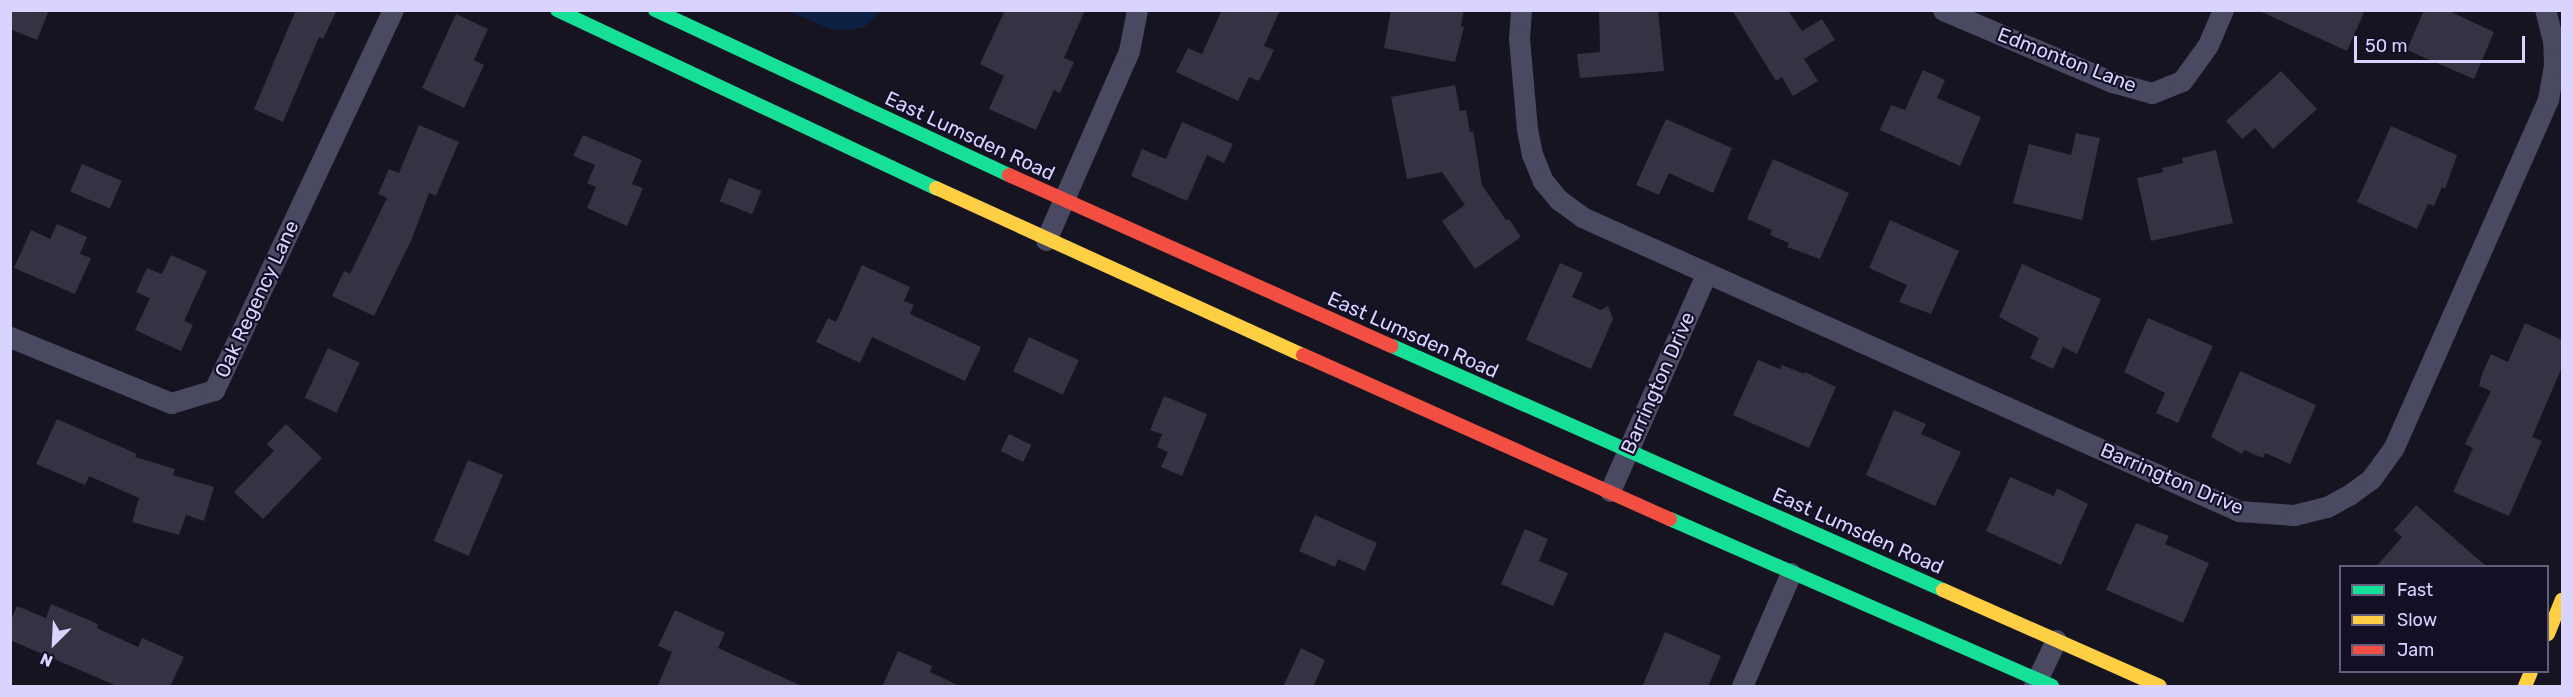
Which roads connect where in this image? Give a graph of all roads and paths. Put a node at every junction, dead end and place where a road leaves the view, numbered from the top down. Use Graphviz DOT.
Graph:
graph roads {
  1 [pos="393,10"];
  2 [pos="557,10"];
  3 [pos="655,10"];
  4 [pos="1137,10"];
  5 [pos="1521,10"];
  6 [pos="1943,10"];
  7 [pos="2223,10"];
  8 [pos="2545,10"];
  9 [pos="1064,201"];
  10 [pos="1046,240"];
  11 [pos="1706,274"];
  12 [pos="10,337"];
  13 [pos="1628,451"];
  14 [pos="1610,491"];
  15 [pos="1791,573"];
  16 [pos="2562,600"];
  17 [pos="2549,629"];
  18 [pos="2056,640"];
  19 [pos="2531,673"];
  20 [pos="2041,684"];
  21 [pos="1742,687"];
  22 [pos="2160,687"];
  23 [pos="2525,687"];
  1 -- 12 [label="street, Oak Regency Lane"];
  2 -- 10 [label="main road"];
  3 -- 9 [label="main road, East Lumsden Road"];
  4 -- 9 [label="street"];
  5 -- 11 [label="street, Barrington Drive"];
  6 -- 7 [label="street, Edmonton Lane"];
  8 -- 11 [label="street, Barrington Drive"];
  9 -- 10 [label="street"];
  9 -- 13 [label="main road, East Lumsden Road"];
  10 -- 14 [label="main road"];
  11 -- 13 [label="street, Barrington Drive"];
  13 -- 14 [label="street, Barrington Drive"];
  13 -- 18 [label="main road, East Lumsden Road"];
  14 -- 15 [label="main road"];
  15 -- 20 [label="main road"];
  15 -- 21 [label="street"];
  16 -- 17 [label="main road"];
  18 -- 20 [label="street"];
  18 -- 22 [label="main road, East Lumsden Road"];
  19 -- 23 [label="main road"];
}
